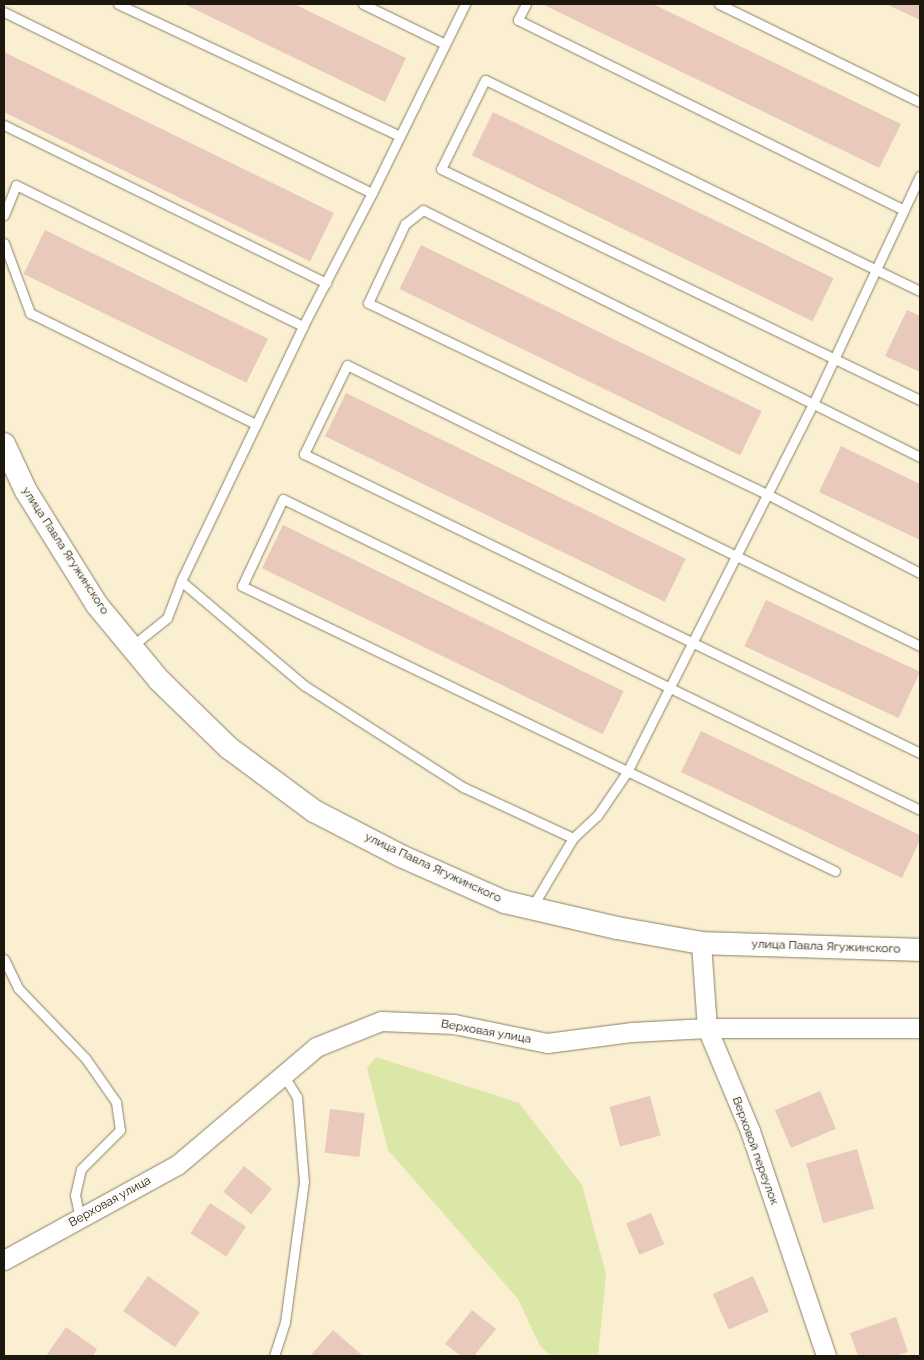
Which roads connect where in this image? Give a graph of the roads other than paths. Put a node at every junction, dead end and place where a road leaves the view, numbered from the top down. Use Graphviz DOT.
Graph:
graph roads {
  1 [pos="118,4"];
  2 [pos="363,4"];
  3 [pos="465,4"];
  4 [pos="526,4"];
  5 [pos="720,4"];
  6 [pos="4,12"];
  7 [pos="445,44"];
  8 [pos="920,102"];
  9 [pos="4,125"];
  10 [pos="400,136"];
  11 [pos="920,176"];
  12 [pos="372,193"];
  13 [pos="904,210"];
  14 [pos="4,215"];
  15 [pos="4,243"];
  16 [pos="876,270"];
  17 [pos="326,283"];
  18 [pos="920,291"];
  19 [pos="303,326"];
  20 [pos="834,357"];
  21 [pos="920,400"];
  22 [pos="813,404"];
  23 [pos="256,424"];
  24 [pos="4,444"];
  25 [pos="920,457"];
  26 [pos="767,494"];
  27 [pos="737,555"];
  28 [pos="920,573"];
  29 [pos="181,581"];
  30 [pos="694,642"];
  31 [pos="920,646"];
  32 [pos="131,647"];
  33 [pos="671,687"];
  34 [pos="920,753"];
  35 [pos="627,772"];
  36 [pos="920,810"];
  37 [pos="573,838"];
  38 [pos="835,871"];
  39 [pos="531,908"];
  40 [pos="701,943"];
  41 [pos="920,950"];
  42 [pos="4,959"];
  43 [pos="707,1028"];
  44 [pos="920,1028"];
  45 [pos="283,1075"];
  46 [pos="80,1218"];
  47 [pos="4,1260"];
  48 [pos="274,1356"];
  49 [pos="826,1356"];
  1 -- 10 [label="lane"];
  2 -- 7 [label="lane"];
  3 -- 7 [label="lane"];
  4 -- 13 [label="lane"];
  5 -- 8 [label="lane"];
  6 -- 12 [label="lane"];
  7 -- 10 [label="lane"];
  9 -- 17 [label="lane"];
  10 -- 12 [label="lane"];
  11 -- 13 [label="lane"];
  12 -- 17 [label="lane"];
  13 -- 16 [label="lane"];
  14 -- 19 [label="lane"];
  15 -- 23 [label="lane"];
  16 -- 18 [label="lane"];
  16 -- 20 [label="lane"];
  16 -- 20 [label="lane"];
  17 -- 19 [label="lane"];
  19 -- 23 [label="lane"];
  20 -- 21 [label="lane"];
  20 -- 22 [label="lane"];
  22 -- 25 [label="lane"];
  22 -- 26 [label="lane"];
  22 -- 26 [label="lane"];
  23 -- 29 [label="lane"];
  24 -- 32 [label="street, улица Павла Ягужинского"];
  26 -- 27 [label="lane"];
  26 -- 28 [label="lane"];
  27 -- 30 [label="lane"];
  27 -- 30 [label="lane"];
  27 -- 31 [label="lane"];
  29 -- 32 [label="lane"];
  29 -- 37 [label="lane"];
  30 -- 33 [label="lane"];
  30 -- 34 [label="lane"];
  32 -- 39 [label="street, улица Павла Ягужинского"];
  33 -- 35 [label="lane"];
  33 -- 35 [label="lane"];
  33 -- 36 [label="lane"];
  35 -- 37 [label="lane"];
  35 -- 38 [label="lane"];
  37 -- 39 [label="lane"];
  39 -- 40 [label="street, улица Павла Ягужинского"];
  40 -- 41 [label="street, улица Павла Ягужинского"];
  40 -- 43 [label="street, Верховой переулок"];
  42 -- 46 [label="lane"];
  43 -- 44 [label="street, Верховая улица"];
  43 -- 45 [label="street, Верховая улица"];
  43 -- 49 [label="street, Верховой переулок"];
  45 -- 46 [label="street, Верховая улица"];
  45 -- 48 [label="lane"];
  46 -- 47 [label="street, Верховая улица"];
}
